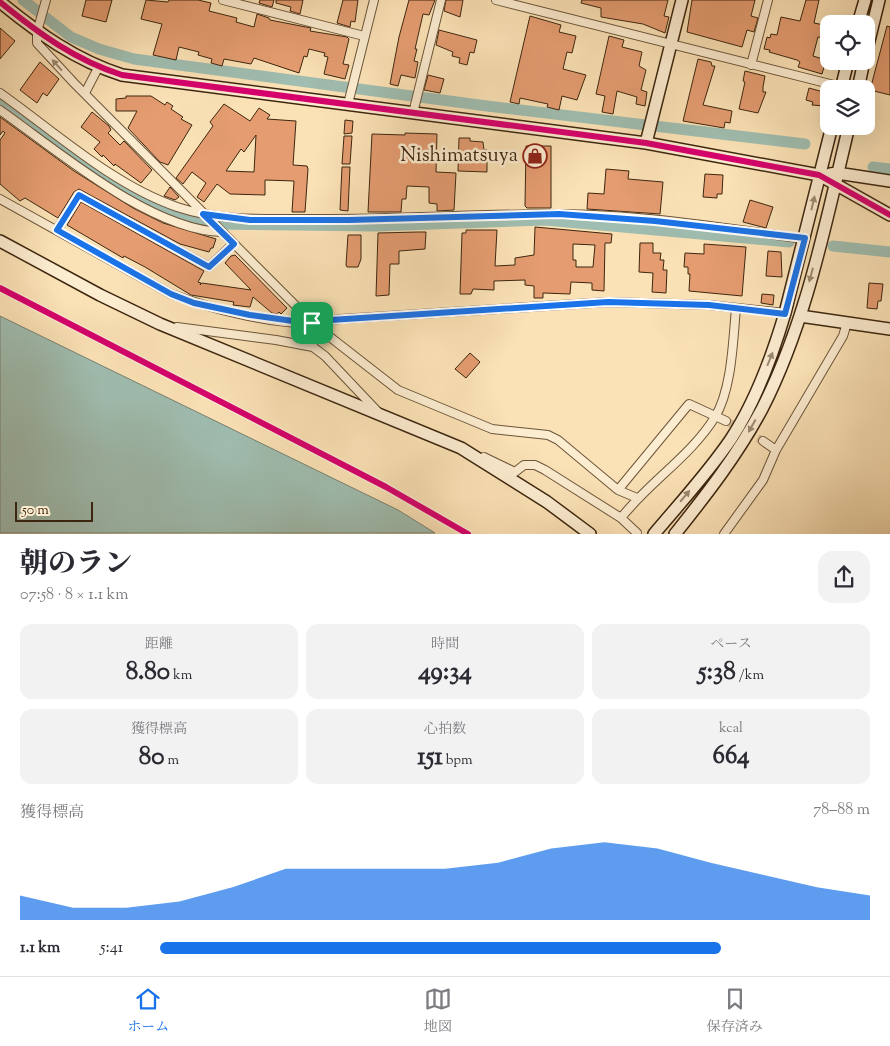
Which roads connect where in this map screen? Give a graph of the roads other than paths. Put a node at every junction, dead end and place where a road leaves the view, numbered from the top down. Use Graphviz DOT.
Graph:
graph roads {
  1 [pos="46,0"];
  2 [pos="223,0"];
  3 [pos="374,0"];
  4 [pos="440,0"];
  5 [pos="496,0"];
  6 [pos="682,0"];
  7 [pos="768,0"];
  8 [pos="865,0"];
  9 [pos="879,0"];
  10 [pos="0,2"];
  11 [pos="861,15"];
  12 [pos="875,16"];
  13 [pos="37,32"];
  14 [pos="364,36"];
  15 [pos="671,44"];
  16 [pos="751,65"];
  17 [pos="98,68"];
  18 [pos="820,83"];
  19 [pos="0,93"];
  20 [pos="85,93"];
  21 [pos="348,104"];
  22 [pos="0,110"];
  23 [pos="413,112"];
  24 [pos="830,135"];
  25 [pos="846,135"];
  26 [pos="646,143"];
  27 [pos="837,173"];
  28 [pos="820,175"];
  29 [pos="890,181"];
  30 [pos="835,185"];
  31 [pos="0,199"];
  32 [pos="890,215"];
  33 [pos="204,216"];
  34 [pos="57,230"];
  35 [pos="220,230"];
  36 [pos="805,238"];
  37 [pos="0,240"];
  38 [pos="234,244"];
  39 [pos="736,308"];
  40 [pos="785,314"];
  41 [pos="800,316"];
  42 [pos="312,323"];
  43 [pos="160,324"];
  44 [pos="847,324"];
  45 [pos="890,329"];
  46 [pos="313,348"];
  47 [pos="381,415"];
  48 [pos="716,416"];
  49 [pos="726,421"];
  50 [pos="763,442"];
  51 [pos="461,448"];
  52 [pos="776,450"];
  53 [pos="618,490"];
  54 [pos="637,498"];
  55 [pos="621,518"];
  56 [pos="637,533"];
  57 [pos="590,534"];
  58 [pos="654,534"];
  59 [pos="675,534"];
  60 [pos="724,534"];
  1 -- 13 [label="street"];
  2 -- 14 [label="street"];
  3 -- 14 [label="street"];
  4 -- 23 [label="street"];
  5 -- 15 [label="street"];
  6 -- 15 [label="street"];
  7 -- 16 [label="street"];
  8 -- 11 [label="street"];
  9 -- 12 [label="street"];
  10 -- 13 [label="street"];
  13 -- 17 [label="street"];
  20 -- 13 [label="street, one-way"];
  14 -- 21 [label="street"];
  15 -- 16 [label="street"];
  15 -- 26 [label="street"];
  16 -- 18 [label="street"];
  17 -- 20 [label="street"];
  17 -- 21 [label="street"];
  19 -- 33 [label="street"];
  20 -- 33 [label="street"];
  21 -- 23 [label="street"];
  22 -- 35 [label="street"];
  23 -- 26 [label="street"];
  24 -- 28 [label="street"];
  25 -- 27 [label="street"];
  26 -- 28 [label="street"];
  27 -- 28 [label="street"];
  27 -- 29 [label="street"];
  27 -- 30 [label="street"];
  28 -- 30 [label="street"];
  36 -- 28 [label="street, one-way"];
  30 -- 32 [label="street"];
  30 -- 41 [label="street, one-way"];
  31 -- 34 [label="street"];
  33 -- 35 [label="street"];
  33 -- 36 [label="street"];
  34 -- 38 [label="street"];
  34 -- 42 [label="street"];
  35 -- 38 [label="street"];
  36 -- 40 [label="street"];
  37 -- 43 [label="street"];
  38 -- 42 [label="street"];
  39 -- 40 [label="street"];
  39 -- 42 [label="street"];
  39 -- 48 [label="street"];
  58 -- 40 [label="street, one-way"];
  41 -- 44 [label="street"];
  41 -- 59 [label="street, one-way"];
  42 -- 46 [label="street"];
  42 -- 53 [label="street"];
  43 -- 46 [label="street"];
  43 -- 47 [label="street"];
  44 -- 45 [label="street"];
  44 -- 52 [label="street"];
  46 -- 47 [label="street"];
  47 -- 51 [label="street"];
  48 -- 49 [label="street"];
  48 -- 53 [label="street"];
  48 -- 54 [label="street"];
  50 -- 52 [label="street"];
  51 -- 55 [label="street"];
  51 -- 57 [label="street"];
  52 -- 60 [label="street"];
  53 -- 54 [label="street"];
  54 -- 55 [label="street"];
  55 -- 56 [label="street"];
}
